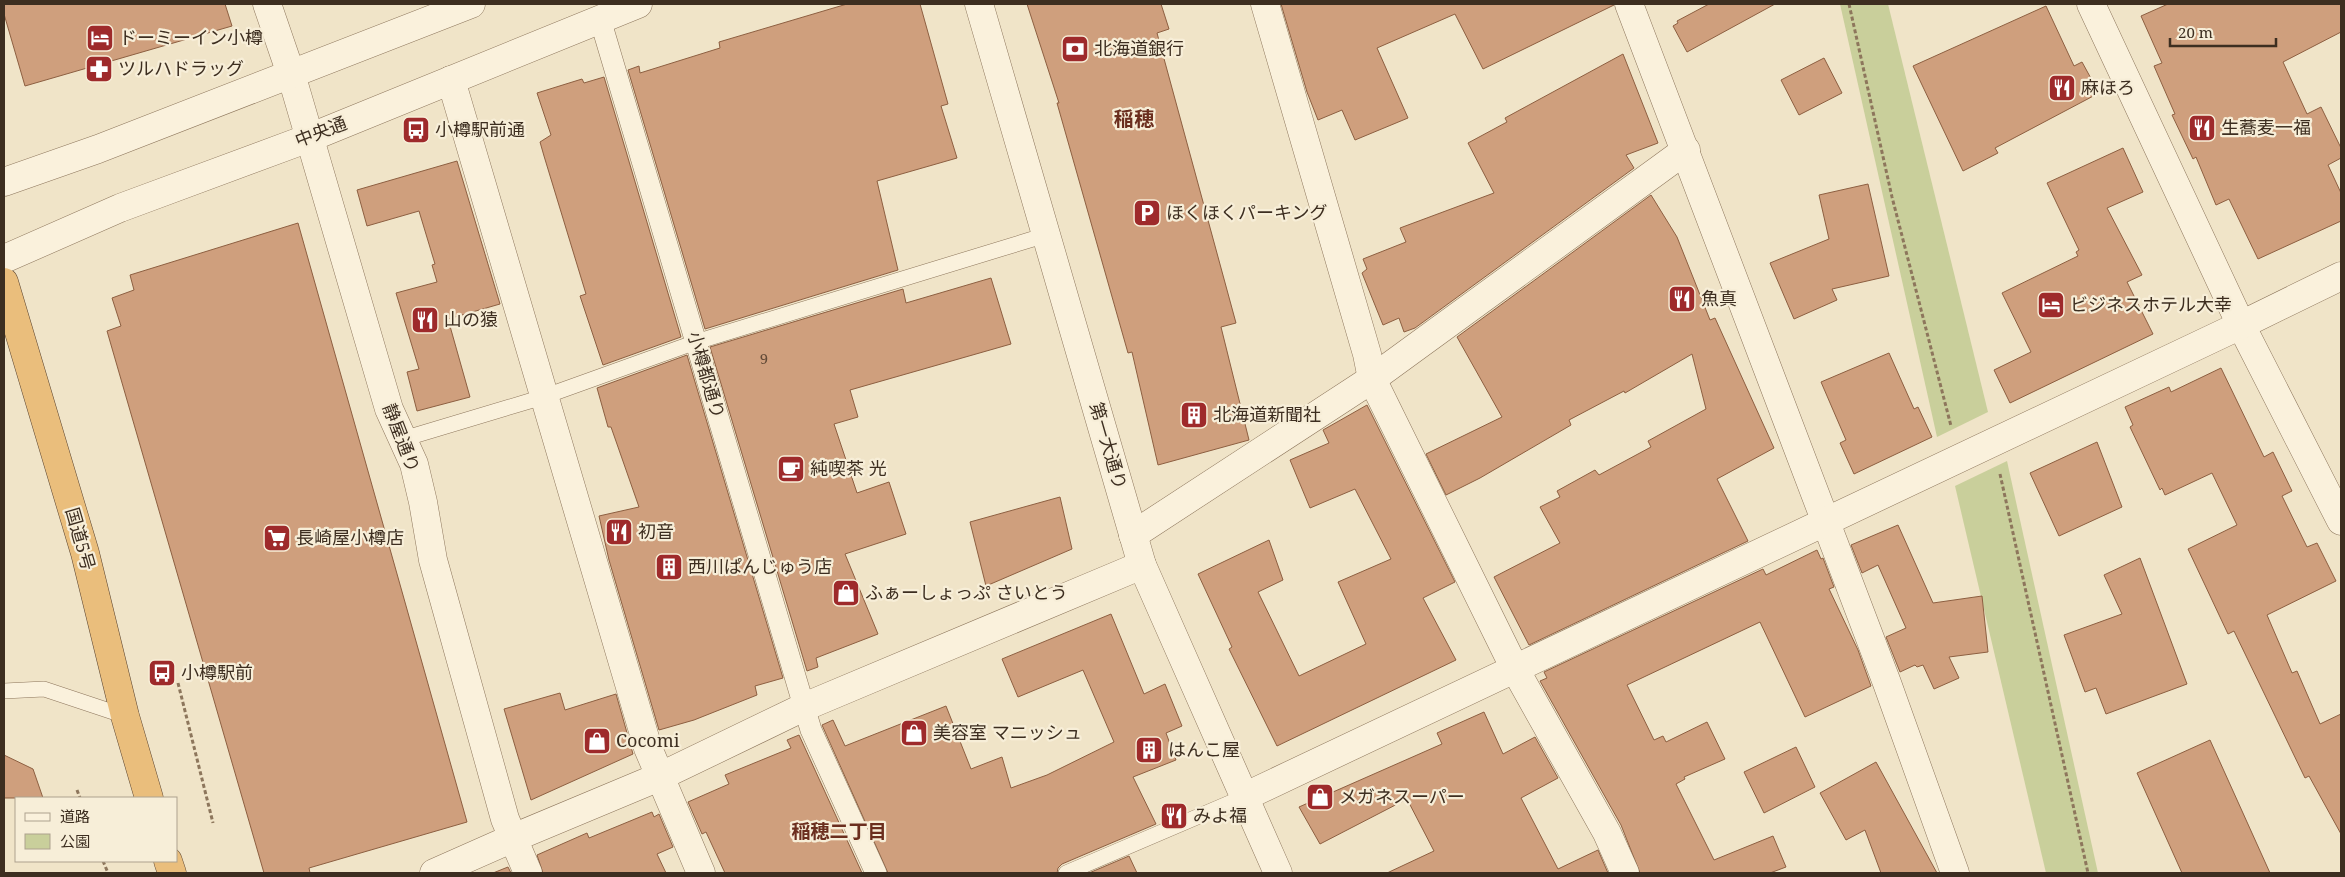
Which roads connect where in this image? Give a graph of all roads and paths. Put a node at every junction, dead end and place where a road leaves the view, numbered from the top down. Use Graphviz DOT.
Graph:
graph roads {
  1 [pos="267,4"];
  2 [pos="471,4"];
  3 [pos="638,4"];
  4 [pos="979,4"];
  5 [pos="1265,4"];
  6 [pos="1629,4"];
  7 [pos="2091,4"];
  8 [pos="598,12"];
  9 [pos="291,74"];
  10 [pos="451,80"];
  11 [pos="309,138"];
  12 [pos="1686,150"];
  13 [pos="4,182"];
  14 [pos="1046,235"];
  15 [pos="4,259"];
  16 [pos="2341,276"];
  17 [pos="4,282"];
  18 [pos="2240,325"];
  19 [pos="696,342"];
  20 [pos="1372,379"];
  21 [pos="543,397"];
  22 [pos="403,439"];
  23 [pos="1825,520"];
  24 [pos="2341,521"];
  25 [pos="1133,535"];
  26 [pos="1142,565"];
  27 [pos="1515,669"];
  28 [pos="178,683"];
  29 [pos="4,691"];
  30 [pos="125,716"];
  31 [pos="807,718"];
  32 [pos="659,777"];
  33 [pos="77,790"];
  34 [pos="1246,796"];
  35 [pos="80,797"];
  36 [pos="149,797"];
  37 [pos="213,823"];
  38 [pos="513,838"];
  39 [pos="434,873"];
  40 [pos="528,873"];
  41 [pos="701,873"];
  42 [pos="876,873"];
  43 [pos="1066,873"];
  44 [pos="1278,873"];
  45 [pos="1625,873"];
  46 [pos="1955,873"];
  1 -- 9 [label="street, 静屋通り"];
  2 -- 9 [label="street"];
  3 -- 8 [label="street, 中央通"];
  4 -- 14 [label="street, 第一大通り"];
  5 -- 20 [label="street"];
  6 -- 12 [label="street"];
  7 -- 18 [label="street"];
  8 -- 10 [label="street, 中央通"];
  8 -- 19 [label="street, 小樽都通り"];
  9 -- 11 [label="street, 静屋通り"];
  9 -- 13 [label="street"];
  10 -- 11 [label="street, 中央通"];
  10 -- 21 [label="street"];
  11 -- 15 [label="street, 中央通"];
  11 -- 22 [label="street, 静屋通り"];
  12 -- 20 [label="street"];
  12 -- 23 [label="street"];
  14 -- 19 [label="lane"];
  14 -- 25 [label="street, 第一大通り"];
  16 -- 18 [label="street"];
  17 -- 30 [label="highway, 国道5号"];
  18 -- 23 [label="street"];
  18 -- 24 [label="street"];
  19 -- 21 [label="lane"];
  19 -- 31 [label="street, 小樽都通り"];
  20 -- 25 [label="street"];
  20 -- 27 [label="street"];
  21 -- 22 [label="lane"];
  21 -- 32 [label="street"];
  22 -- 38 [label="street, 静屋通り"];
  23 -- 27 [label="street"];
  23 -- 46 [label="street"];
  25 -- 26 [label="street, 第一大通り"];
  26 -- 31 [label="street"];
  26 -- 34 [label="street, 第一大通り"];
  27 -- 34 [label="street"];
  27 -- 45 [label="street"];
  28 -- 37 [label="path"];
  29 -- 30 [label="lane"];
  30 -- 36 [label="highway, 国道5号"];
  31 -- 32 [label="street"];
  31 -- 42 [label="street, 小樽都通り"];
  32 -- 38 [label="street"];
  32 -- 41 [label="street"];
  33 -- 35 [label="path"];
  34 -- 43 [label="lane"];
  34 -- 44 [label="street, 第一大通り"];
  38 -- 39 [label="street"];
  38 -- 40 [label="street, 静屋通り"];
}
